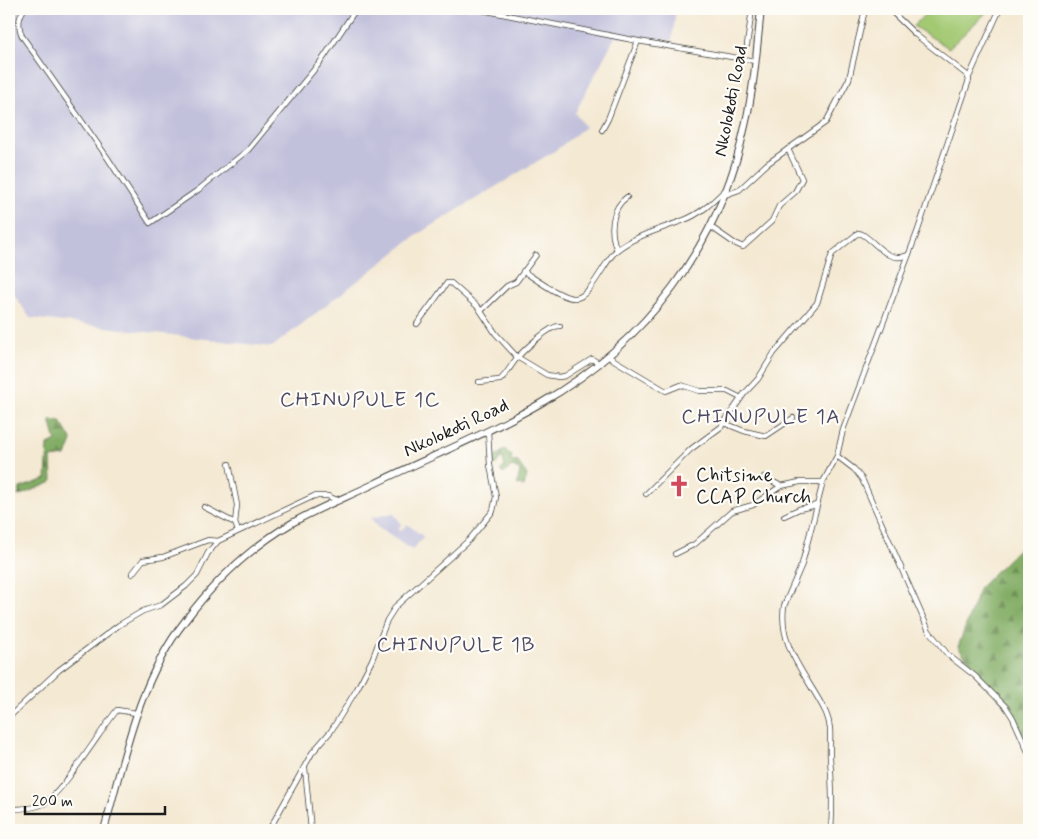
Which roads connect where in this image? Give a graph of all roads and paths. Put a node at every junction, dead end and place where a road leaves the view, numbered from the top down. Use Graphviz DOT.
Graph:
graph roads {
  1 [pos="24,9"];
  2 [pos="356,9"];
  3 [pos="477,9"];
  4 [pos="752,9"];
  5 [pos="761,9"];
  6 [pos="863,9"];
  7 [pos="889,9"];
  8 [pos="1000,9"];
  9 [pos="638,42"];
  10 [pos="747,45"];
  11 [pos="755,61"];
  12 [pos="969,77"];
  13 [pos="602,130"];
  14 [pos="788,149"];
  15 [pos="728,186"];
  16 [pos="725,196"];
  17 [pos="627,197"];
  18 [pos="711,227"];
  19 [pos="617,250"];
  20 [pos="536,255"];
  21 [pos="908,256"];
  22 [pos="524,271"];
  23 [pos="481,311"];
  24 [pos="417,324"];
  25 [pos="560,326"];
  26 [pos="517,357"];
  27 [pos="609,357"];
  28 [pos="600,364"];
  29 [pos="479,382"];
  30 [pos="741,398"];
  31 [pos="793,418"];
  32 [pos="724,423"];
  33 [pos="488,431"];
  34 [pos="837,456"];
  35 [pos="229,464"];
  36 [pos="764,477"];
  37 [pos="823,482"];
  38 [pos="781,486"];
  39 [pos="646,494"];
  40 [pos="339,501"];
  41 [pos="817,506"];
  42 [pos="204,507"];
  43 [pos="784,516"];
  44 [pos="235,523"];
  45 [pos="238,531"];
  46 [pos="218,541"];
  47 [pos="674,554"];
  48 [pos="132,574"];
  49 [pos="136,713"];
  50 [pos="9,717"];
  51 [pos="1029,754"];
  52 [pos="305,768"];
  53 [pos="9,809"];
  54 [pos="104,830"];
  55 [pos="269,830"];
  56 [pos="311,830"];
  57 [pos="831,830"];
  1 -- 2 [label="street"];
  3 -- 9 [label="street"];
  4 -- 10 [label="street"];
  5 -- 11 [label="main road, Nkolokoti Road"];
  6 -- 14 [label="street"];
  7 -- 12 [label="street"];
  8 -- 12 [label="street"];
  9 -- 11 [label="street"];
  9 -- 13 [label="street"];
  11 -- 15 [label="main road, Nkolokoti Road"];
  12 -- 21 [label="street"];
  14 -- 16 [label="street"];
  14 -- 18 [label="street"];
  15 -- 16 [label="main road, Nkolokoti Road"];
  15 -- 19 [label="street"];
  16 -- 18 [label="main road, Nkolokoti Road"];
  17 -- 19 [label="street"];
  18 -- 27 [label="main road, Nkolokoti Road"];
  19 -- 22 [label="street"];
  20 -- 22 [label="street"];
  21 -- 30 [label="street"];
  21 -- 34 [label="street"];
  22 -- 23 [label="street"];
  23 -- 24 [label="street"];
  23 -- 26 [label="street"];
  25 -- 26 [label="street"];
  26 -- 28 [label="street"];
  26 -- 29 [label="street"];
  27 -- 28 [label="main road, Nkolokoti Road"];
  27 -- 30 [label="street"];
  28 -- 33 [label="main road, Nkolokoti Road"];
  30 -- 32 [label="street"];
  31 -- 32 [label="street"];
  32 -- 39 [label="street"];
  33 -- 40 [label="main road, Nkolokoti Road"];
  33 -- 52 [label="street"];
  34 -- 37 [label="street"];
  34 -- 51 [label="street"];
  35 -- 44 [label="street"];
  36 -- 38 [label="street"];
  37 -- 38 [label="street"];
  37 -- 41 [label="street"];
  38 -- 47 [label="street"];
  40 -- 45 [label="street"];
  40 -- 49 [label="main road, Nkolokoti Road"];
  41 -- 43 [label="street"];
  41 -- 57 [label="street"];
  42 -- 44 [label="street"];
  44 -- 45 [label="street"];
  45 -- 46 [label="street"];
  46 -- 48 [label="street"];
  46 -- 50 [label="street"];
  49 -- 53 [label="street"];
  49 -- 54 [label="main road, Nkolokoti Road"];
  52 -- 55 [label="street"];
  52 -- 56 [label="street"];
}
